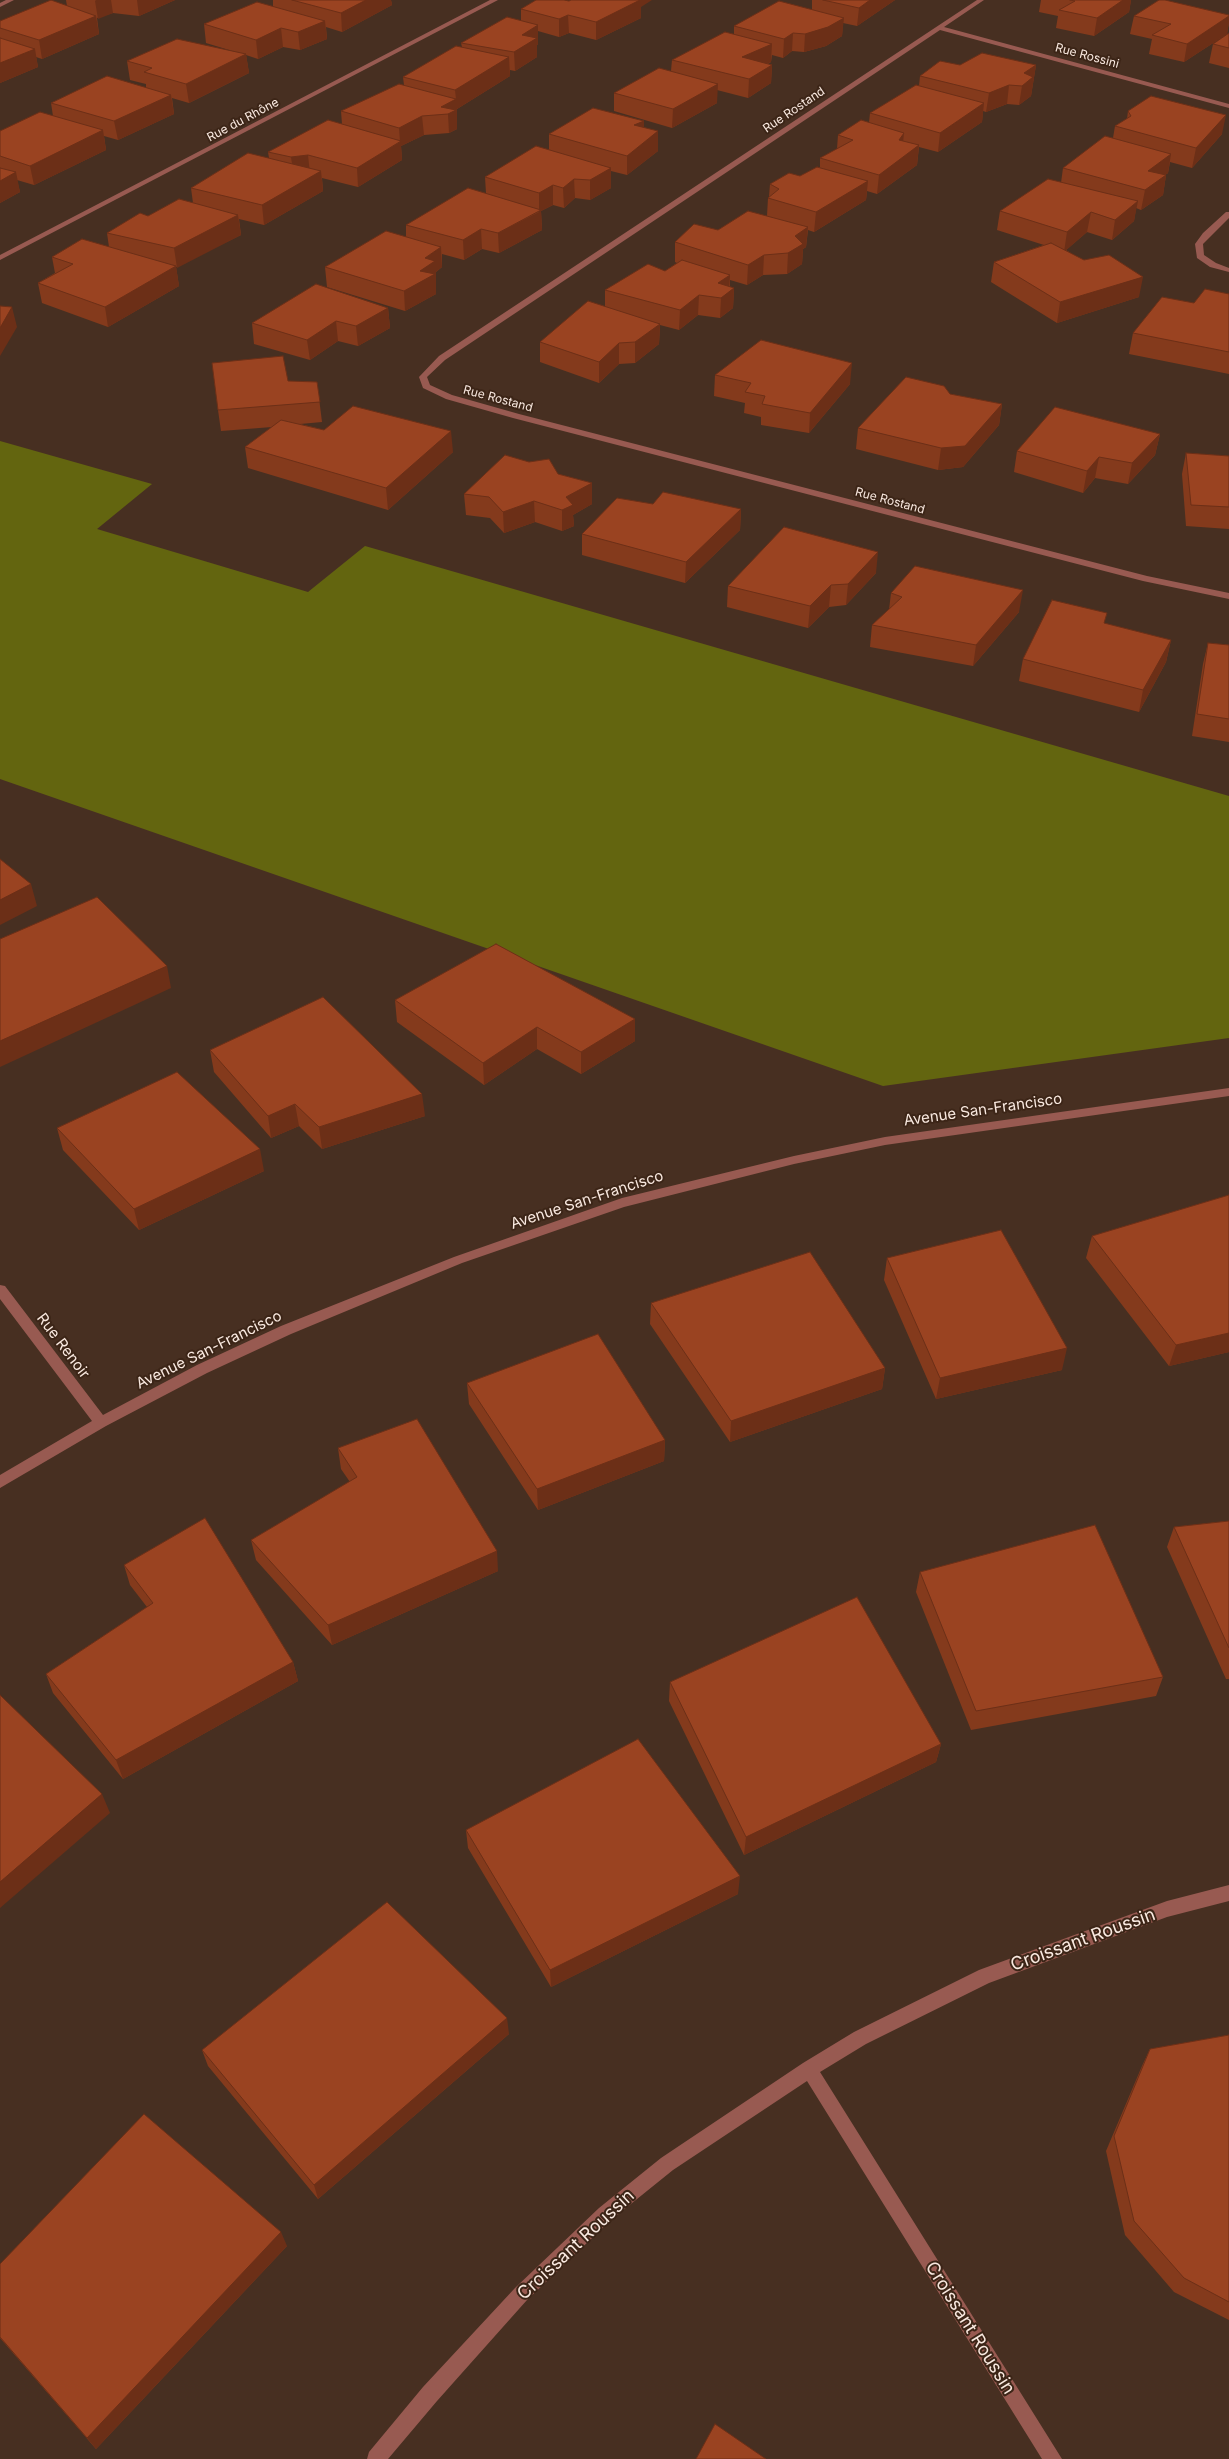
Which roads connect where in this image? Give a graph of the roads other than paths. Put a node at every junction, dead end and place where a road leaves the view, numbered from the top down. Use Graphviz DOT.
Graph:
graph roads {
  1 [pos="11,0"];
  2 [pos="495,0"];
  3 [pos="981,0"];
  4 [pos="0,5"];
  5 [pos="939,28"];
  6 [pos="1229,106"];
  7 [pos="1229,214"];
  8 [pos="0,258"];
  9 [pos="1229,270"];
  10 [pos="1229,596"];
  11 [pos="1229,1092"];
  12 [pos="0,1290"];
  13 [pos="101,1422"];
  14 [pos="0,1482"];
  15 [pos="1229,1893"];
  16 [pos="809,2069"];
  17 [pos="376,2459"];
  18 [pos="1053,2459"];
  1 -- 4 [label="street"];
  2 -- 8 [label="street, Rue du Rhône"];
  3 -- 5 [label="street, Rue Rostand"];
  5 -- 6 [label="street, Rue Rossini"];
  5 -- 10 [label="street, Rue Rostand"];
  7 -- 9 [label="street"];
  11 -- 13 [label="street, Avenue San-Francisco"];
  12 -- 13 [label="street, Rue Renoir"];
  13 -- 14 [label="street, Avenue San-Francisco"];
  15 -- 16 [label="street, Croissant Roussin"];
  16 -- 17 [label="street, Croissant Roussin"];
  16 -- 18 [label="street, Croissant Roussin"];
}
